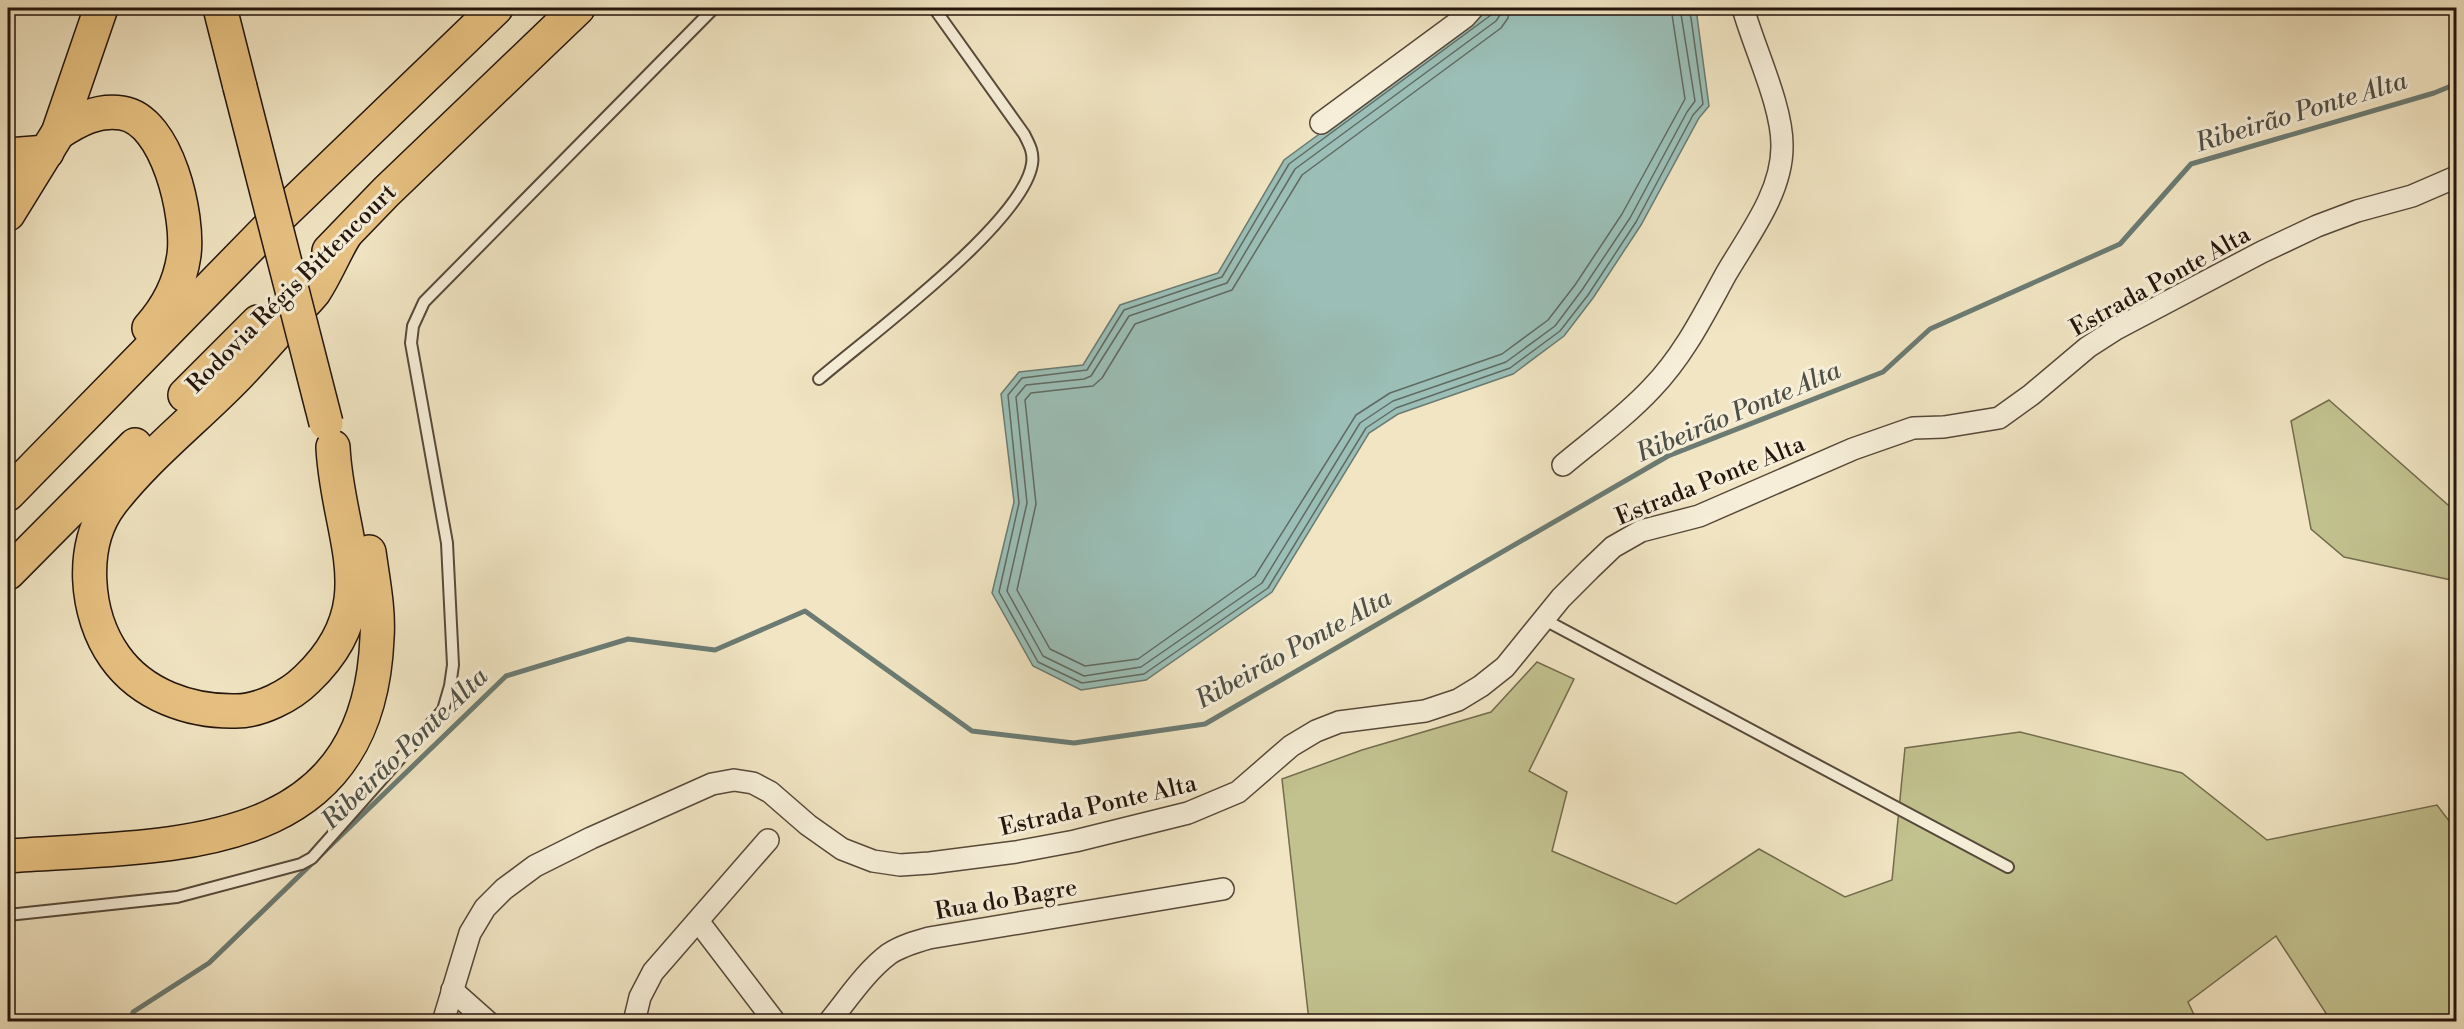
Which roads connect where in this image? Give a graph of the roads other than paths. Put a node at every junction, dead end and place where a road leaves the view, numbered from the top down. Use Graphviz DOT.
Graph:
graph roads {
  1 [pos="101,8"];
  2 [pos="220,8"];
  3 [pos="463,8"];
  4 [pos="496,8"];
  5 [pos="578,8"];
  6 [pos="714,8"];
  7 [pos="934,8"];
  8 [pos="1473,8"];
  9 [pos="1743,8"];
  10 [pos="1321,123"];
  11 [pos="28,147"];
  12 [pos="2457,177"];
  13 [pos="8,214"];
  14 [pos="277,219"];
  15 [pos="345,235"];
  16 [pos="819,379"];
  17 [pos="330,435"];
  18 [pos="1563,465"];
  19 [pos="8,476"];
  20 [pos="8,494"];
  21 [pos="8,573"];
  22 [pos="1545,620"];
  23 [pos="768,840"];
  24 [pos="8,856"];
  25 [pos="2008,867"];
  26 [pos="1223,889"];
  27 [pos="8,915"];
  28 [pos="698,921"];
  29 [pos="452,990"];
  30 [pos="443,1022"];
  31 [pos="488,1022"];
  32 [pos="634,1022"];
  33 [pos="775,1022"];
  34 [pos="829,1022"];
  1 -- 11 [label="main road"];
  2 -- 17 [label="main road, bridge"];
  3 -- 14 [label="main road"];
  4 -- 14 [label="main road"];
  5 -- 15 [label="main road, Rodovia Régis Bittencourt"];
  6 -- 27 [label="lane"];
  7 -- 16 [label="lane"];
  8 -- 10 [label="street"];
  9 -- 18 [label="street"];
  11 -- 13 [label="main road"];
  11 -- 19 [label="main road"];
  12 -- 22 [label="street, Estrada Ponte Alta"];
  14 -- 20 [label="main road"];
  15 -- 17 [label="main road"];
  15 -- 21 [label="main road, Rodovia Régis Bittencourt"];
  17 -- 24 [label="main road"];
  22 -- 25 [label="lane"];
  22 -- 29 [label="street, Estrada Ponte Alta"];
  23 -- 28 [label="street"];
  26 -- 34 [label="street, Rua do Bagre"];
  28 -- 32 [label="street"];
  28 -- 33 [label="street"];
  29 -- 30 [label="street, Estrada Ponte Alta"];
  29 -- 31 [label="street"];
}
